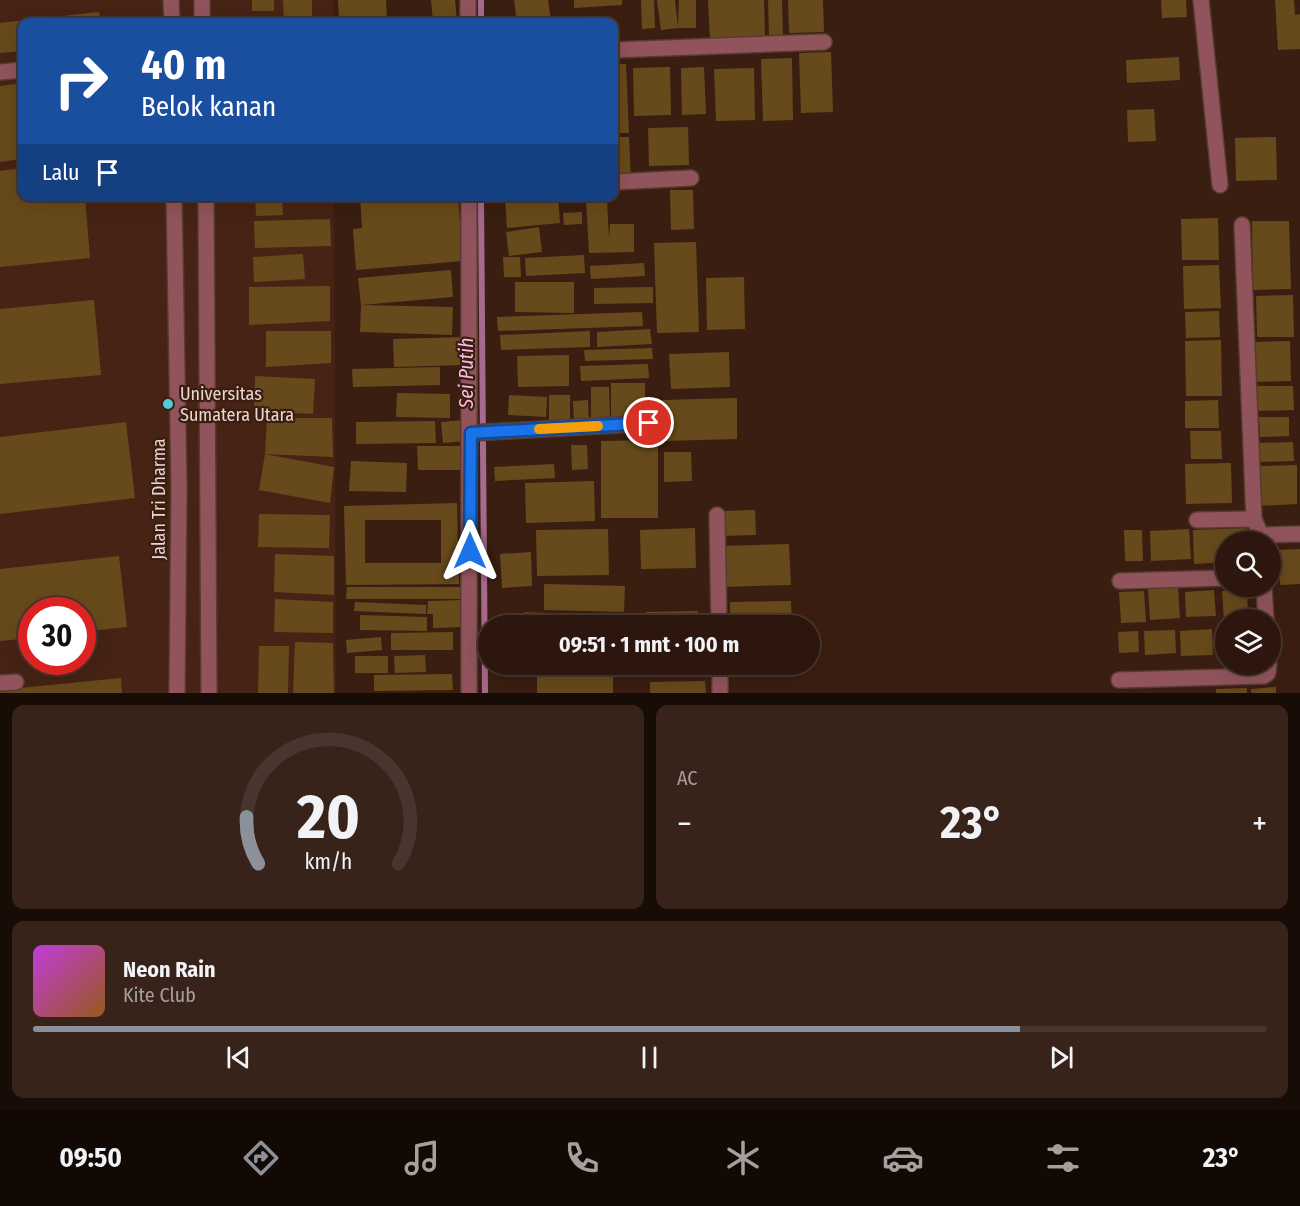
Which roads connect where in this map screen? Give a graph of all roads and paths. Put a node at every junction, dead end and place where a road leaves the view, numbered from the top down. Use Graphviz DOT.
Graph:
graph roads {
  1 [pos="171,0"];
  2 [pos="202,0"];
  3 [pos="468,0"];
  4 [pos="1201,0"];
  5 [pos="172,18"];
  6 [pos="202,18"];
  7 [pos="468,18"];
  8 [pos="824,42"];
  9 [pos="618,50"];
  10 [pos="18,70"];
  11 [pos="0,72"];
  12 [pos="691,178"];
  13 [pos="618,182"];
  14 [pos="1220,185"];
  15 [pos="174,201"];
  16 [pos="206,201"];
  17 [pos="469,201"];
  18 [pos="1242,225"];
  19 [pos="649,423"];
  20 [pos="478,433"];
  21 [pos="717,515"];
  22 [pos="1254,519"];
  23 [pos="1197,520"];
  24 [pos="1258,531"];
  25 [pos="1300,534"];
  26 [pos="1281,536"];
  27 [pos="1215,578"];
  28 [pos="1120,581"];
  29 [pos="719,615"];
  30 [pos="720,675"];
  31 [pos="1265,675"];
  32 [pos="1119,680"];
  33 [pos="16,682"];
  34 [pos="0,683"];
  35 [pos="177,693"];
  36 [pos="208,693"];
  37 [pos="469,693"];
  38 [pos="720,693"];
  1 -- 5 [label="street"];
  2 -- 6 [label="street"];
  3 -- 7 [label="street"];
  4 -- 14 [label="street"];
  8 -- 9 [label="street"];
  10 -- 11 [label="street"];
  12 -- 13 [label="street"];
  15 -- 35 [label="street, Jalan Tri Dharma"];
  16 -- 36 [label="street"];
  17 -- 20 [label="street"];
  18 -- 22 [label="street"];
  19 -- 20 [label="street"];
  20 -- 37 [label="street"];
  21 -- 29 [label="street"];
  22 -- 23 [label="street"];
  22 -- 24 [label="street"];
  25 -- 26 [label="street"];
  27 -- 28 [label="street"];
  30 -- 38 [label="street"];
  31 -- 32 [label="street"];
  33 -- 34 [label="street"];
}
